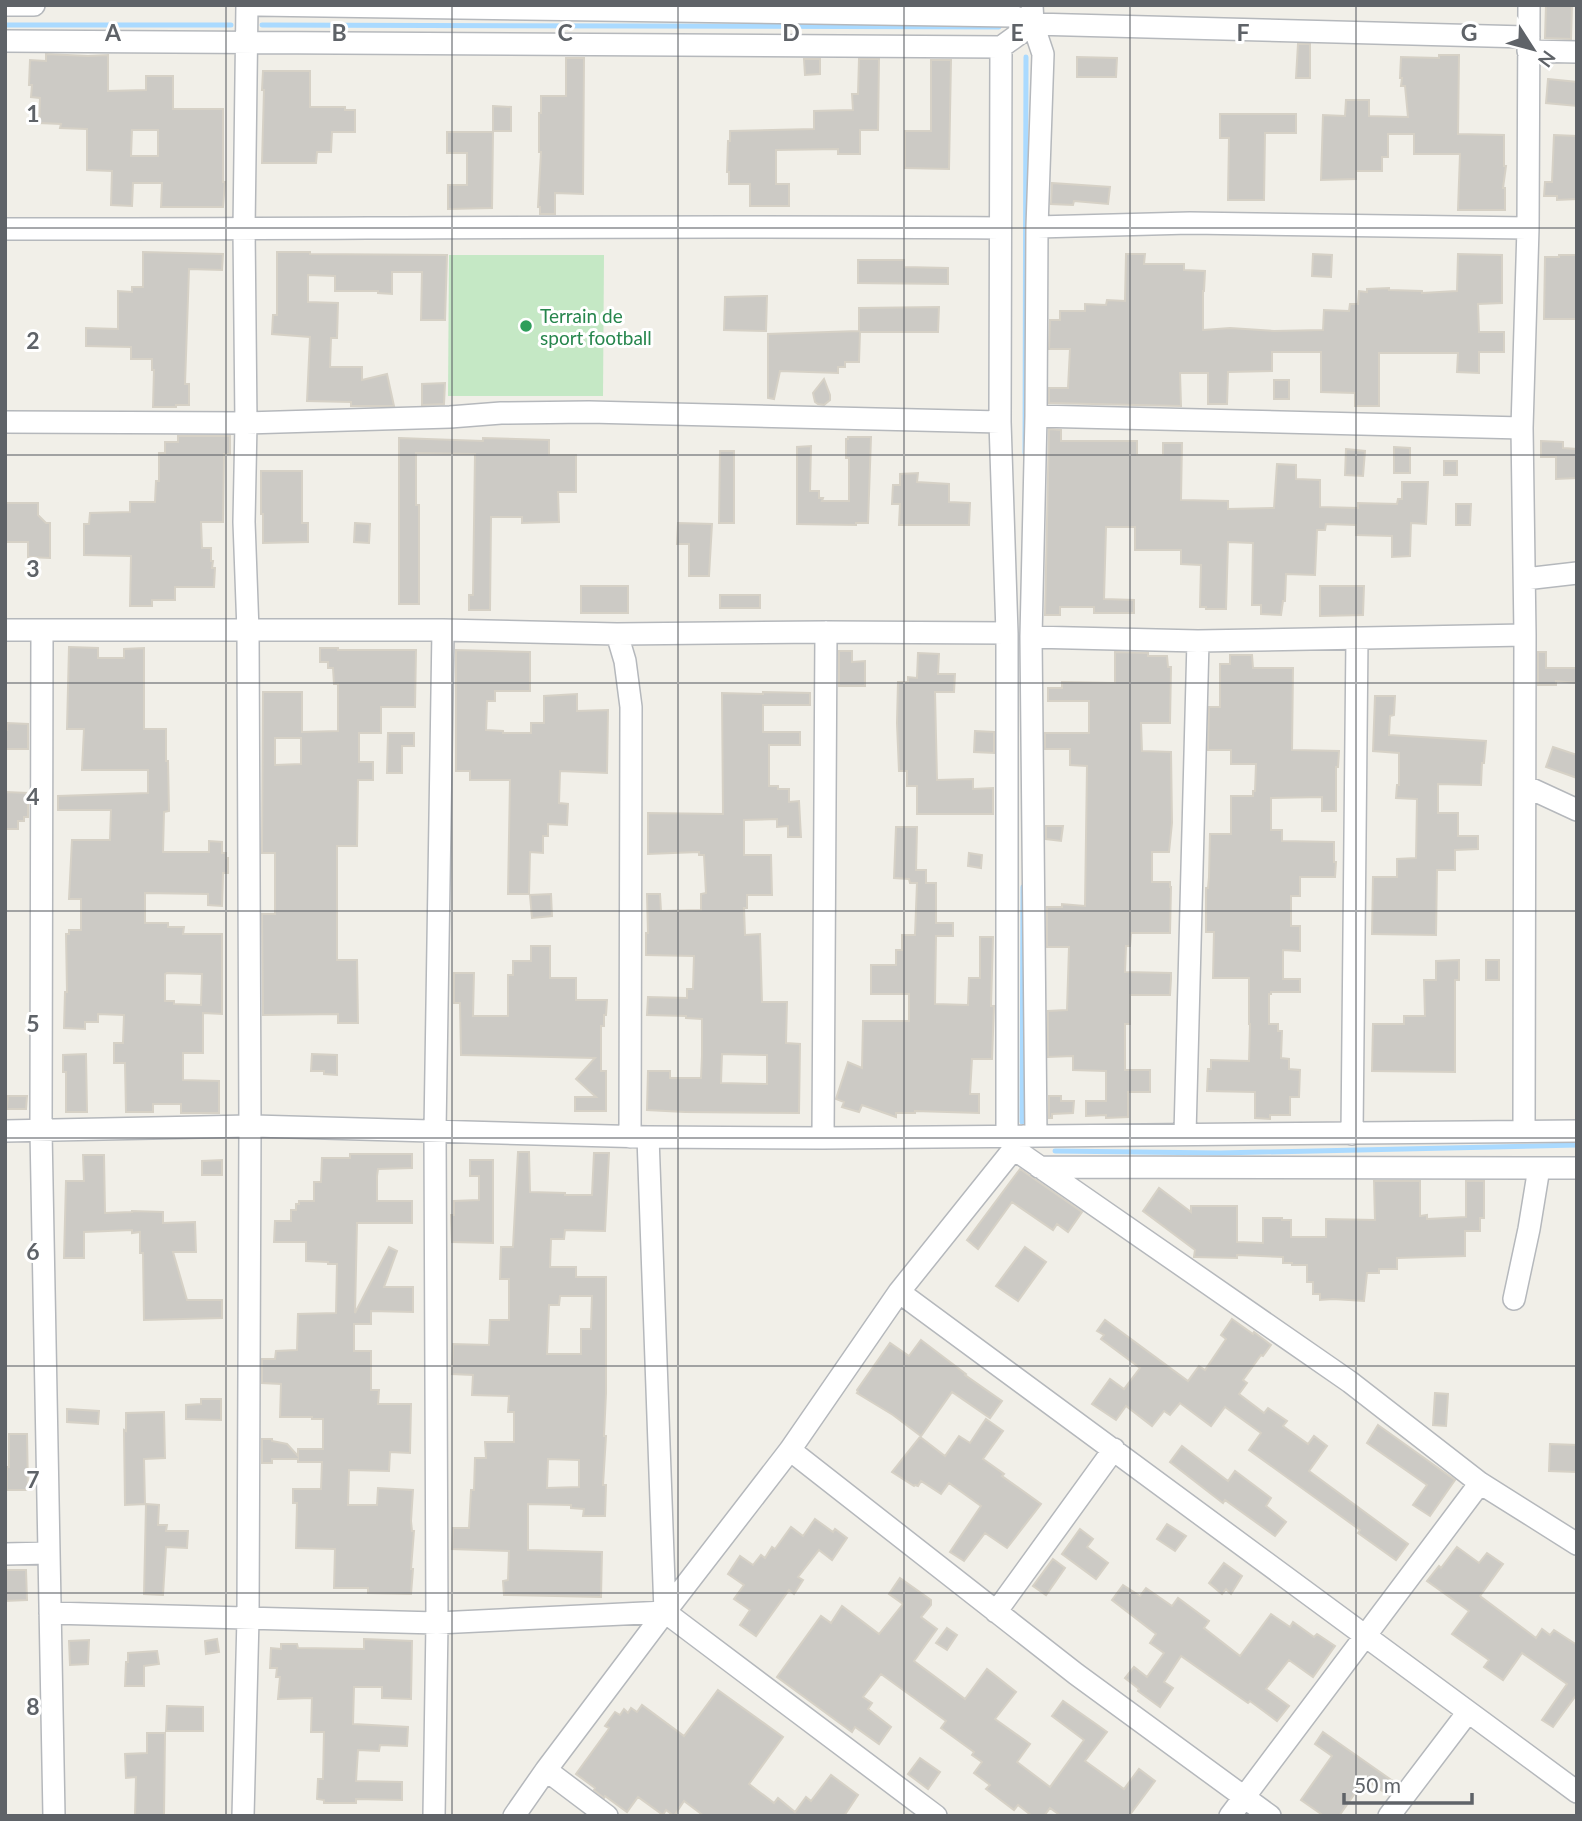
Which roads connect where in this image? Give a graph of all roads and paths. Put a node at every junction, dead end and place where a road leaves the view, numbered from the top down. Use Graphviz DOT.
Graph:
graph roads {
  1 [pos="5,5"];
  2 [pos="34,5"];
  3 [pos="1529,5"];
  4 [pos="1032,15"];
  5 [pos="249,20"];
  6 [pos="5,41"];
  7 [pos="1529,44"];
  8 [pos="1001,47"];
  9 [pos="1577,52"];
  10 [pos="1037,227"];
  11 [pos="1000,228"];
  12 [pos="1528,228"];
  13 [pos="5,229"];
  14 [pos="244,229"];
  15 [pos="1036,416"];
  16 [pos="5,422"];
  17 [pos="1000,422"];
  18 [pos="246,423"];
  19 [pos="1522,428"];
  20 [pos="1577,573"];
  21 [pos="1525,579"];
  22 [pos="5,630"];
  23 [pos="42,630"];
  24 [pos="443,630"];
  25 [pos="248,631"];
  26 [pos="826,632"];
  27 [pos="1007,633"];
  28 [pos="617,634"];
  29 [pos="1525,635"];
  30 [pos="1031,637"];
  31 [pos="1357,638"];
  32 [pos="1198,641"];
  33 [pos="1525,786"];
  34 [pos="1577,810"];
  35 [pos="250,1126"];
  36 [pos="1524,1130"];
  37 [pos="5,1131"];
  38 [pos="41,1131"];
  39 [pos="435,1131"];
  40 [pos="1577,1131"];
  41 [pos="1185,1134"];
  42 [pos="1352,1134"];
  43 [pos="639,1137"];
  44 [pos="822,1138"];
  45 [pos="1020,1139"];
  46 [pos="1040,1167"];
  47 [pos="1539,1168"];
  48 [pos="1577,1168"];
  49 [pos="900,1292"];
  50 [pos="1514,1299"];
  51 [pos="790,1450"];
  52 [pos="1114,1450"];
  53 [pos="1480,1483"];
  54 [pos="1577,1544"];
  55 [pos="49,1553"];
  56 [pos="5,1554"];
  57 [pos="664,1612"];
  58 [pos="996,1612"];
  59 [pos="50,1613"];
  60 [pos="248,1618"];
  61 [pos="437,1623"];
  62 [pos="1365,1636"];
  63 [pos="1468,1712"];
  64 [pos="546,1770"];
  65 [pos="1577,1792"];
  66 [pos="1244,1796"];
  67 [pos="54,1816"];
  68 [pos="243,1816"];
  69 [pos="434,1816"];
  70 [pos="514,1816"];
  71 [pos="607,1816"];
  72 [pos="936,1816"];
  73 [pos="1230,1816"];
  74 [pos="1270,1816"];
  75 [pos="1389,1816"];
  1 -- 2 [label="street"];
  3 -- 7 [label="street"];
  4 -- 5 [label="street"];
  4 -- 7 [label="street"];
  4 -- 8 [label="street"];
  4 -- 10 [label="street"];
  5 -- 6 [label="street"];
  5 -- 8 [label="street"];
  5 -- 14 [label="street"];
  7 -- 9 [label="street"];
  7 -- 12 [label="street"];
  8 -- 11 [label="street"];
  10 -- 12 [label="street"];
  10 -- 15 [label="street"];
  11 -- 14 [label="street"];
  11 -- 17 [label="street"];
  12 -- 19 [label="street"];
  13 -- 14 [label="street"];
  14 -- 18 [label="street"];
  15 -- 19 [label="street"];
  15 -- 30 [label="street"];
  16 -- 18 [label="street"];
  17 -- 18 [label="street"];
  17 -- 27 [label="street"];
  18 -- 25 [label="street"];
  19 -- 21 [label="street"];
  20 -- 21 [label="street"];
  21 -- 29 [label="street"];
  22 -- 23 [label="street"];
  23 -- 25 [label="street"];
  23 -- 38 [label="street"];
  24 -- 25 [label="street"];
  24 -- 28 [label="street"];
  24 -- 39 [label="street"];
  25 -- 35 [label="street"];
  26 -- 27 [label="street"];
  26 -- 28 [label="street"];
  26 -- 44 [label="street"];
  27 -- 45 [label="street"];
  28 -- 43 [label="street"];
  29 -- 31 [label="street"];
  29 -- 33 [label="street"];
  30 -- 32 [label="street"];
  30 -- 45 [label="street"];
  31 -- 32 [label="street"];
  31 -- 42 [label="street"];
  32 -- 41 [label="street"];
  33 -- 34 [label="street"];
  33 -- 36 [label="street"];
  35 -- 38 [label="street"];
  35 -- 39 [label="street"];
  35 -- 60 [label="street"];
  36 -- 40 [label="street"];
  36 -- 42 [label="street"];
  37 -- 38 [label="street"];
  38 -- 55 [label="street"];
  39 -- 43 [label="street"];
  39 -- 61 [label="street"];
  41 -- 42 [label="street"];
  41 -- 45 [label="street"];
  43 -- 44 [label="street"];
  43 -- 57 [label="street"];
  44 -- 45 [label="street"];
  45 -- 46 [label="street"];
  45 -- 49 [label="street"];
  46 -- 47 [label="street"];
  46 -- 53 [label="street"];
  47 -- 48 [label="street"];
  47 -- 50 [label="street"];
  49 -- 51 [label="street"];
  49 -- 52 [label="street"];
  51 -- 57 [label="street"];
  51 -- 58 [label="street"];
  52 -- 58 [label="street"];
  52 -- 62 [label="street"];
  53 -- 54 [label="street"];
  53 -- 62 [label="street"];
  55 -- 56 [label="street"];
  55 -- 59 [label="street"];
  57 -- 61 [label="street"];
  57 -- 64 [label="street"];
  57 -- 72 [label="street"];
  58 -- 66 [label="street"];
  59 -- 60 [label="street"];
  59 -- 67 [label="street"];
  60 -- 61 [label="street"];
  60 -- 68 [label="street"];
  61 -- 69 [label="street"];
  62 -- 63 [label="street"];
  62 -- 66 [label="street"];
  63 -- 65 [label="street"];
  63 -- 75 [label="street"];
  64 -- 70 [label="street"];
  64 -- 71 [label="street"];
  66 -- 73 [label="street"];
  66 -- 74 [label="street"];
}
